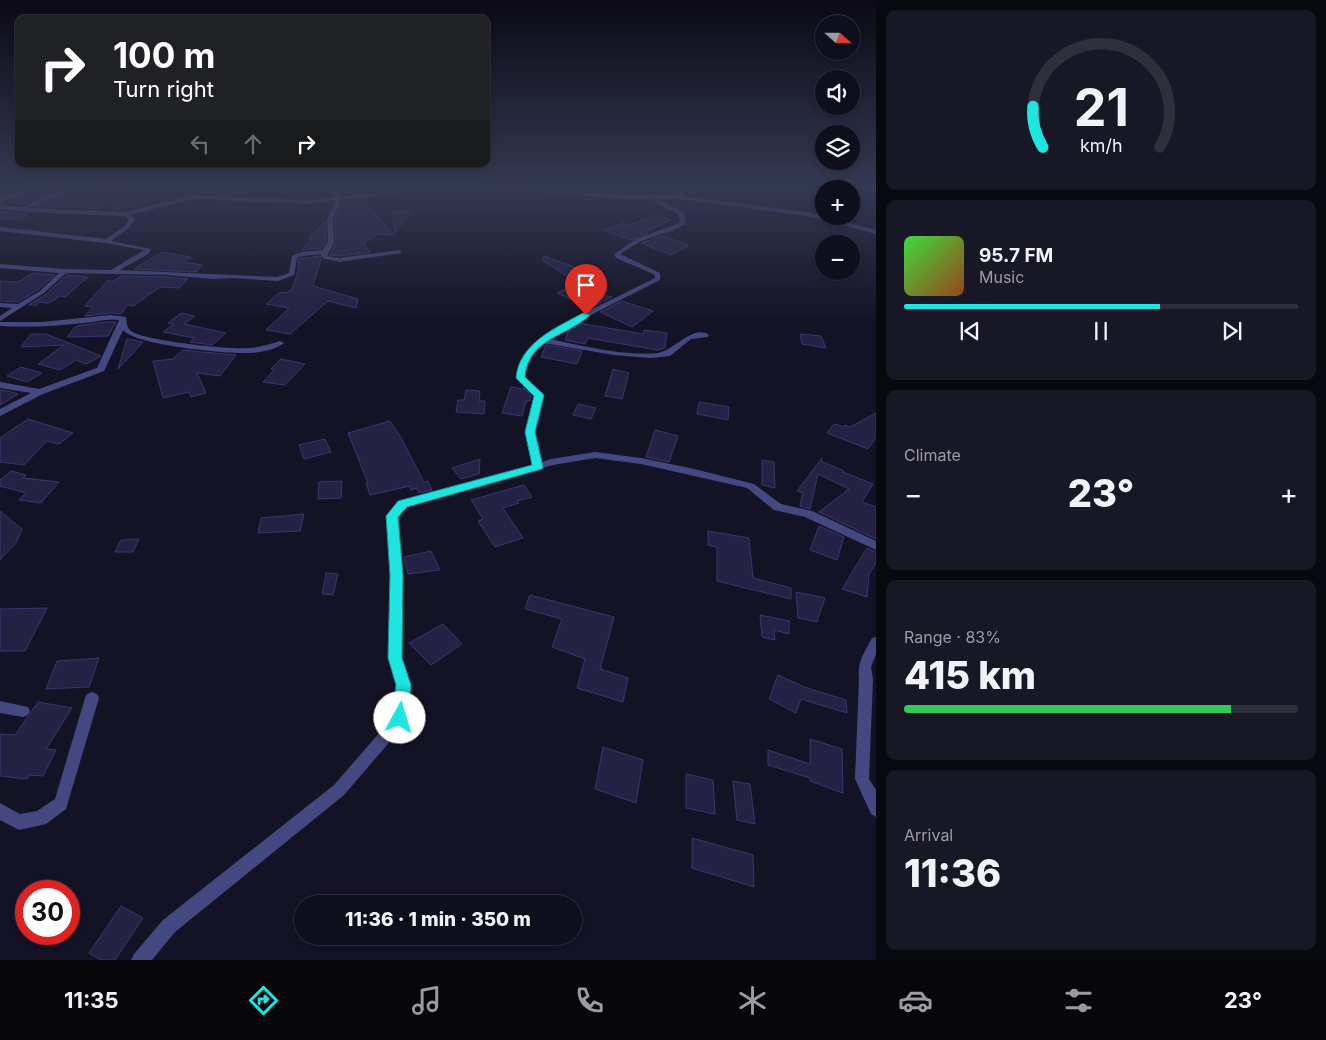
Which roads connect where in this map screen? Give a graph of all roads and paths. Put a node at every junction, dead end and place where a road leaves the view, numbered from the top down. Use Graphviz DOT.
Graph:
graph roads {
  1 [pos="5,230"];
  2 [pos="123,230"];
  3 [pos="330,230"];
  4 [pos="674,230"];
  5 [pos="107,241"];
  6 [pos="325,252"];
  7 [pos="399,252"];
  8 [pos="0,266"];
  9 [pos="64,271"];
  10 [pos="112,272"];
  11 [pos="0,305"];
  12 [pos="19,306"];
  13 [pos="0,319"];
  14 [pos="0,324"];
  15 [pos="122,324"];
  16 [pos="705,335"];
  17 [pos="541,340"];
  18 [pos="280,344"];
  19 [pos="0,385"];
  20 [pos="40,392"];
  21 [pos="0,412"];
  22 [pos="538,467"];
  23 [pos="876,546"];
  24 [pos="876,642"];
  25 [pos="92,698"];
  26 [pos="0,707"];
  27 [pos="23,711"];
  28 [pos="876,809"];
  29 [pos="0,811"];
  30 [pos="140,960"];
  1 -- 5 [label="street"];
  2 -- 5 [label="street"];
  3 -- 6 [label="street"];
  4 -- 17 [label="street"];
  5 -- 10 [label="street"];
  6 -- 7 [label="street"];
  6 -- 10 [label="street"];
  8 -- 9 [label="street"];
  9 -- 10 [label="street"];
  9 -- 12 [label="street"];
  11 -- 12 [label="street"];
  12 -- 13 [label="street"];
  14 -- 15 [label="street"];
  15 -- 18 [label="street"];
  15 -- 20 [label="street"];
  16 -- 17 [label="street"];
  17 -- 22 [label="street"];
  19 -- 20 [label="street"];
  20 -- 21 [label="street"];
  22 -- 23 [label="street"];
  22 -- 30 [label="street"];
  24 -- 28 [label="street"];
  25 -- 29 [label="street"];
  26 -- 27 [label="street"];
}
